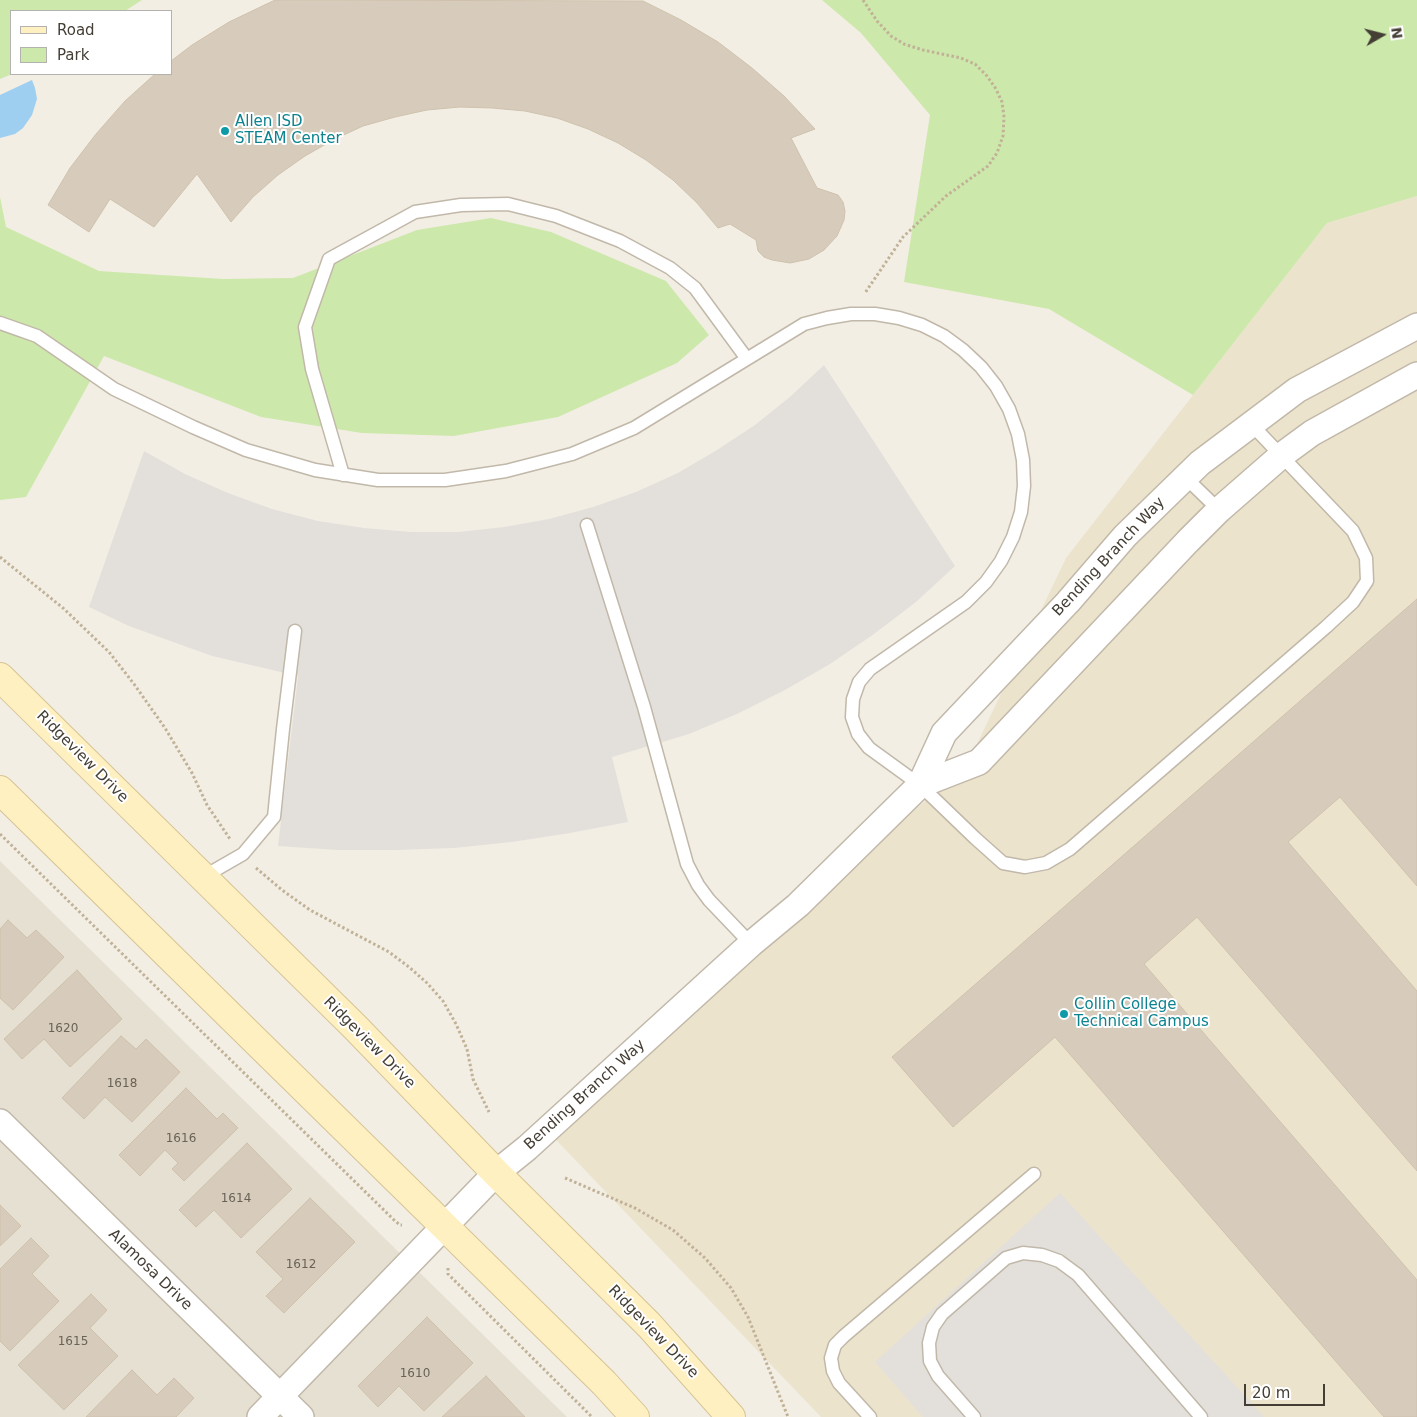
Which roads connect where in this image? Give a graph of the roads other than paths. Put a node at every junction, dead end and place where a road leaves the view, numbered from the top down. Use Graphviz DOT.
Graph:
graph roads {
  1 [pos="0,322"];
  2 [pos="1417,326"];
  3 [pos="747,359"];
  4 [pos="1417,375"];
  5 [pos="1251,424"];
  6 [pos="1282,455"];
  7 [pos="343,474"];
  8 [pos="1185,477"];
  9 [pos="1219,510"];
  10 [pos="587,525"];
  11 [pos="295,631"];
  12 [pos="0,677"];
  13 [pos="920,785"];
  14 [pos="0,790"];
  15 [pos="204,877"];
  16 [pos="751,944"];
  17 [pos="0,1122"];
  18 [pos="496,1172"];
  19 [pos="1034,1174"];
  20 [pos="444,1226"];
  21 [pos="280,1396"];
  22 [pos="260,1417"];
  23 [pos="301,1417"];
  24 [pos="635,1417"];
  25 [pos="730,1417"];
  26 [pos="870,1417"];
  27 [pos="974,1417"];
  28 [pos="1202,1417"];
  1 -- 7 [label="lane"];
  2 -- 5 [label="street, Bending Branch Way"];
  3 -- 7 [label="lane"];
  3 -- 7 [label="lane"];
  3 -- 13 [label="lane"];
  4 -- 6 [label="street, Bending Branch Way"];
  5 -- 6 [label="lane"];
  5 -- 8 [label="street, Bending Branch Way"];
  6 -- 9 [label="street, Bending Branch Way"];
  6 -- 13 [label="lane"];
  8 -- 9 [label="lane"];
  8 -- 13 [label="street, Bending Branch Way"];
  9 -- 13 [label="street, Bending Branch Way"];
  10 -- 16 [label="lane"];
  11 -- 15 [label="lane"];
  12 -- 15 [label="main road, Ridgeview Drive"];
  13 -- 16 [label="street, Bending Branch Way"];
  14 -- 20 [label="main road"];
  15 -- 18 [label="main road, Ridgeview Drive"];
  16 -- 18 [label="street, Bending Branch Way"];
  17 -- 21 [label="street, Alamosa Drive"];
  18 -- 20 [label="street, Bending Branch Way"];
  18 -- 25 [label="main road, Ridgeview Drive"];
  19 -- 26 [label="lane"];
  20 -- 21 [label="street, Bending Branch Way"];
  20 -- 24 [label="main road"];
  21 -- 22 [label="street, Bending Branch Way"];
  21 -- 23 [label="street, Alamosa Drive"];
  27 -- 28 [label="lane"];
}
